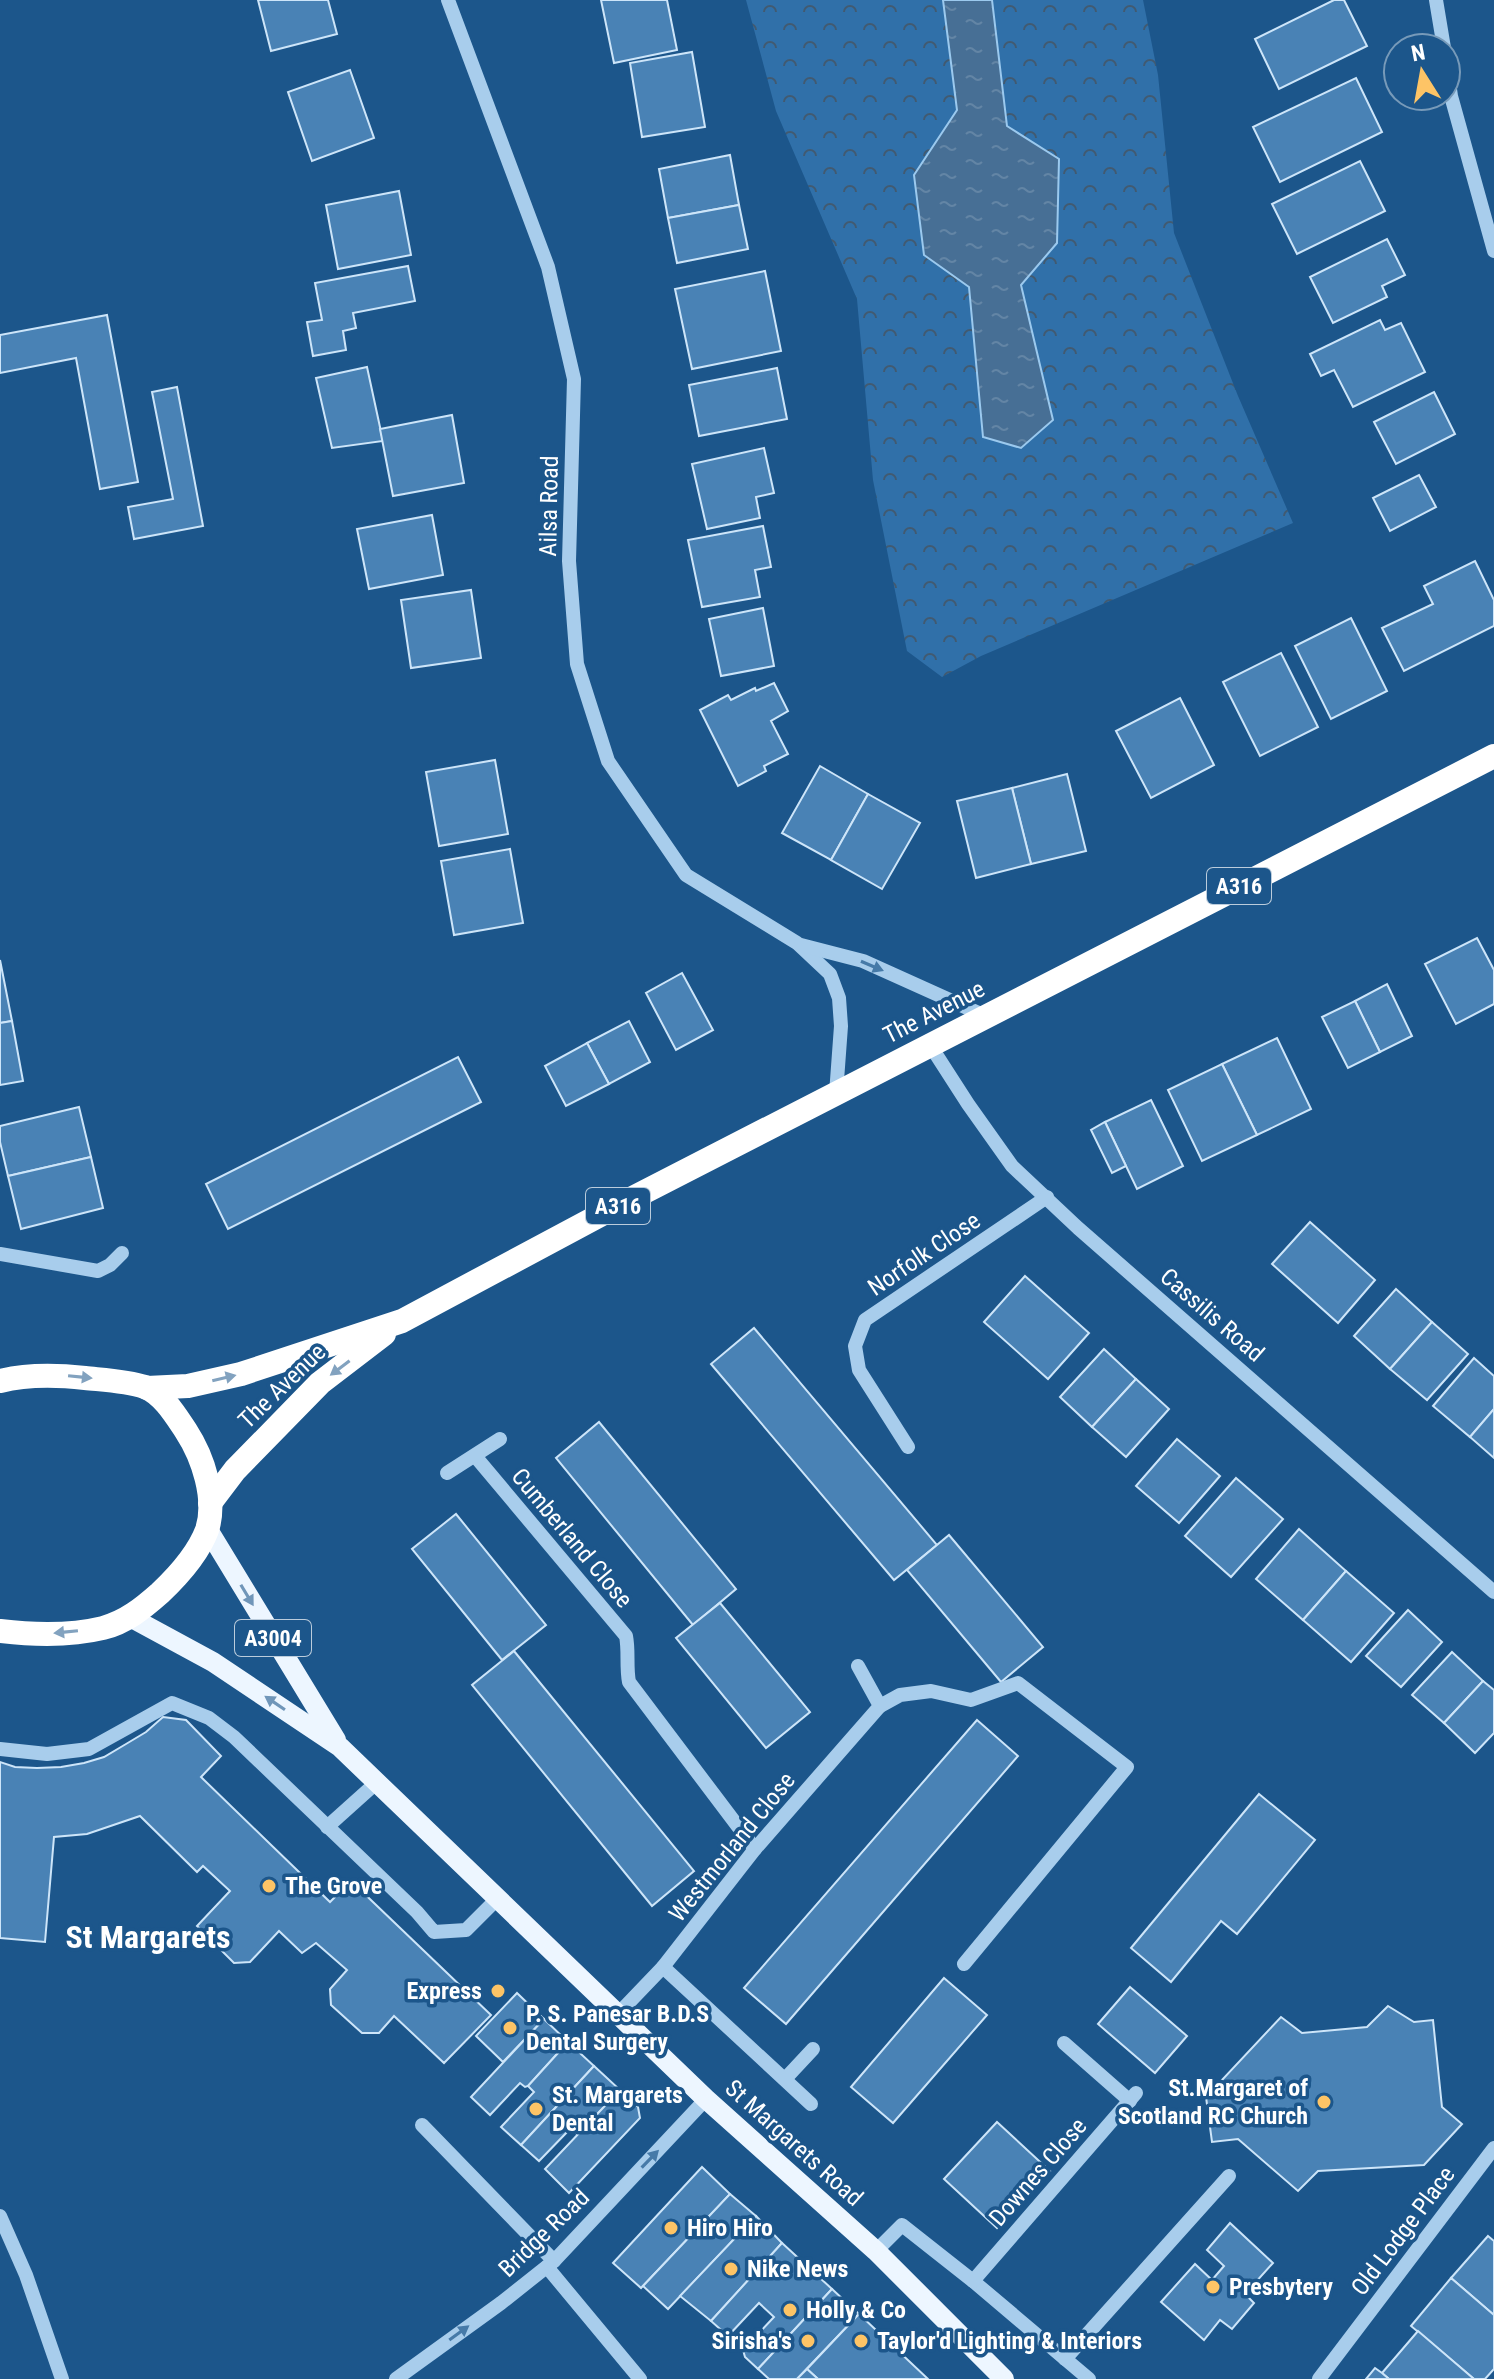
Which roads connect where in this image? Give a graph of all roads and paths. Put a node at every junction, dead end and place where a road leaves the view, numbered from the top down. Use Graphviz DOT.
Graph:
graph roads {
  1 [pos="448,0"];
  2 [pos="1436,0"];
  3 [pos="1441,32"];
  4 [pos="1455,112"];
  5 [pos="1494,251"];
  6 [pos="1494,756"];
  7 [pos="797,943"];
  8 [pos="985,1016"];
  9 [pos="930,1045"];
  10 [pos="836,1094"];
  11 [pos="1047,1197"];
  12 [pos="122,1253"];
  13 [pos="0,1254"];
  14 [pos="402,1321"];
  15 [pos="4,1377"];
  16 [pos="147,1388"];
  17 [pos="500,1439"];
  18 [pos="908,1447"];
  19 [pos="475,1456"];
  20 [pos="447,1473"];
  21 [pos="210,1503"];
  22 [pos="207,1528"];
  23 [pos="1494,1592"];
  24 [pos="130,1617"];
  25 [pos="0,1631"];
  26 [pos="858,1666"];
  27 [pos="880,1706"];
  28 [pos="340,1747"];
  29 [pos="0,1749"];
  30 [pos="376,1783"];
  31 [pos="327,1827"];
  32 [pos="755,1849"];
  33 [pos="498,1898"];
  34 [pos="964,1964"];
  35 [pos="663,1967"];
  36 [pos="618,2014"];
  37 [pos="1064,2043"];
  38 [pos="813,2049"];
  39 [pos="785,2079"];
  40 [pos="706,2099"];
  41 [pos="811,2104"];
  42 [pos="422,2125"];
  43 [pos="1494,2148"];
  44 [pos="1229,2176"];
  45 [pos="0,2216"];
  46 [pos="5,2241"];
  47 [pos="876,2251"];
  48 [pos="550,2264"];
  49 [pos="973,2281"];
  50 [pos="1065,2359"];
  51 [pos="62,2379"];
  52 [pos="396,2379"];
  53 [pos="640,2379"];
  54 [pos="1004,2379"];
  55 [pos="1089,2379"];
  56 [pos="1319,2379"];
  1 -- 7 [label="street, Ailsa Road"];
  2 -- 3 [label="street"];
  4 -- 5 [label="street"];
  6 -- 8 [label="highway, The Avenue / A316"];
  7 -- 8 [label="street, Ailsa Road, one-way"];
  7 -- 10 [label="street, Ailsa Road"];
  8 -- 9 [label="highway, The Avenue / A316"];
  9 -- 10 [label="highway, The Avenue / A316"];
  9 -- 11 [label="street, Cassilis Road"];
  10 -- 14 [label="highway, The Avenue / A316"];
  11 -- 18 [label="street, Norfolk Close"];
  11 -- 23 [label="street, Cassilis Road"];
  12 -- 13 [label="street"];
  16 -- 14 [label="highway, The Avenue / A316, one-way"];
  14 -- 21 [label="highway, The Avenue / A316, one-way"];
  15 -- 16 [label="highway, The Avenue, one-way"];
  16 -- 21 [label="highway"];
  17 -- 19 [label="street, Cumberland Close"];
  19 -- 20 [label="street, Cumberland Close"];
  19 -- 32 [label="street, Cumberland Close"];
  21 -- 22 [label="highway"];
  22 -- 24 [label="highway"];
  22 -- 28 [label="main road, St Margarets Road / A3004, one-way"];
  24 -- 25 [label="highway, one-way"];
  28 -- 24 [label="main road, St Margarets Road / A3004, one-way"];
  26 -- 27 [label="street"];
  27 -- 32 [label="street, Westmorland Close"];
  27 -- 34 [label="street, Westmorland Close"];
  28 -- 30 [label="main road, St Margarets Road / A3004"];
  29 -- 31 [label="street"];
  30 -- 31 [label="street"];
  30 -- 33 [label="main road, St Margarets Road / A3004"];
  31 -- 33 [label="street"];
  32 -- 35 [label="street, Westmorland Close"];
  33 -- 36 [label="main road, St Margarets Road / A3004"];
  35 -- 36 [label="street, Westmorland Close"];
  35 -- 39 [label="street"];
  36 -- 40 [label="main road, St Margarets Road / A3004"];
  37 -- 49 [label="street, Downes Close"];
  38 -- 39 [label="street"];
  39 -- 41 [label="street"];
  40 -- 47 [label="main road, St Margarets Road / A3004"];
  48 -- 40 [label="street, Bridge Road, one-way"];
  42 -- 48 [label="street"];
  43 -- 56 [label="street, Old Lodge Place"];
  44 -- 50 [label="street"];
  45 -- 46 [label="street"];
  46 -- 51 [label="street"];
  47 -- 49 [label="street"];
  47 -- 54 [label="main road, St Margarets Road / A3004"];
  52 -- 48 [label="street, Bridge Road, one-way"];
  48 -- 53 [label="street"];
  49 -- 50 [label="street"];
  50 -- 55 [label="street"];
}
